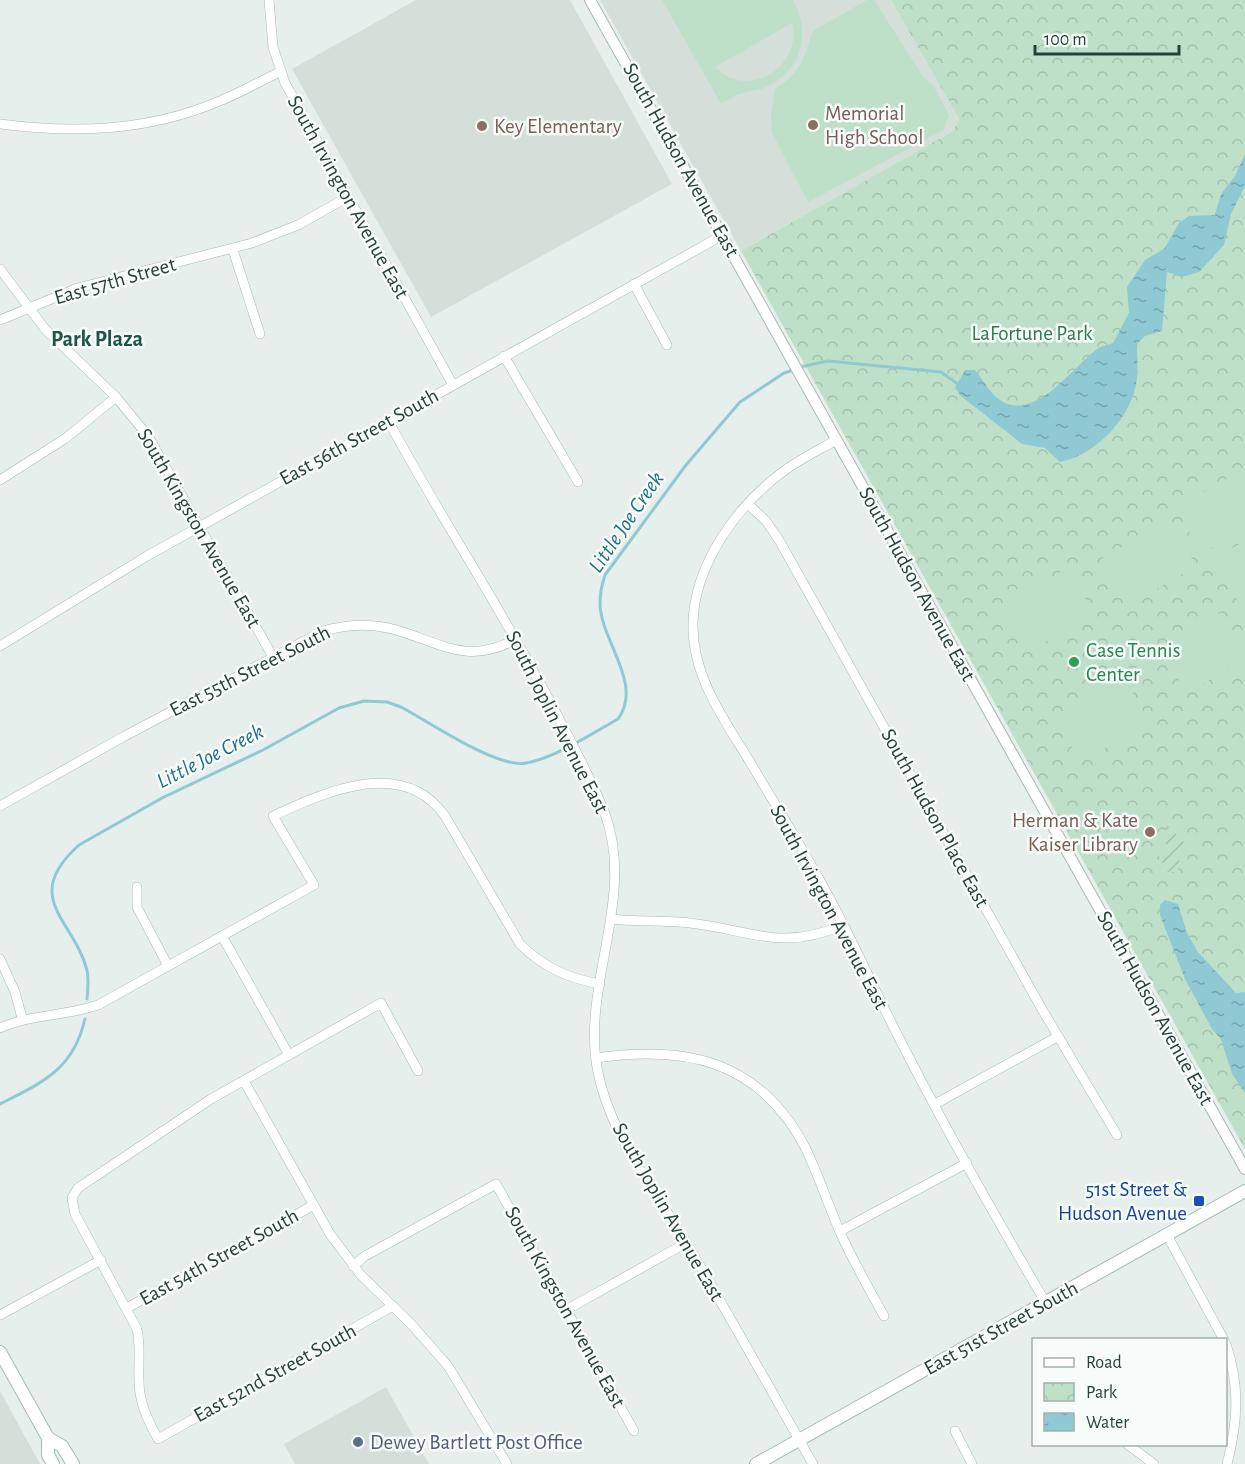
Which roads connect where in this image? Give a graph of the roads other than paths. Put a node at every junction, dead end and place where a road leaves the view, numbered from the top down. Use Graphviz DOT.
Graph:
graph roads {
  1 [pos="269,0"];
  2 [pos="591,0"];
  3 [pos="280,72"];
  4 [pos="0,124"];
  5 [pos="348,197"];
  6 [pos="723,235"];
  7 [pos="233,250"];
  8 [pos="0,269"];
  9 [pos="634,284"];
  10 [pos="27,308"];
  11 [pos="0,320"];
  12 [pos="260,334"];
  13 [pos="667,345"];
  14 [pos="504,356"];
  15 [pos="453,385"];
  16 [pos="116,397"];
  17 [pos="389,422"];
  18 [pos="836,440"];
  19 [pos="0,480"];
  20 [pos="578,482"];
  21 [pos="748,504"];
  22 [pos="200,526"];
  23 [pos="516,639"];
  24 [pos="0,646"];
  25 [pos="273,657"];
  26 [pos="0,806"];
  27 [pos="137,887"];
  28 [pos="611,919"];
  29 [pos="843,925"];
  30 [pos="222,936"];
  31 [pos="0,959"];
  32 [pos="168,966"];
  33 [pos="600,984"];
  34 [pos="22,1018"];
  35 [pos="0,1028"];
  36 [pos="1057,1036"];
  37 [pos="289,1055"];
  38 [pos="596,1058"];
  39 [pos="418,1071"];
  40 [pos="244,1081"];
  41 [pos="935,1104"];
  42 [pos="1117,1135"];
  43 [pos="967,1162"];
  44 [pos="1245,1168"];
  45 [pos="1245,1191"];
  46 [pos="312,1206"];
  47 [pos="840,1231"];
  48 [pos="1167,1235"];
  49 [pos="686,1243"];
  50 [pos="100,1260"];
  51 [pos="353,1266"];
  52 [pos="1046,1303"];
  53 [pos="393,1306"];
  54 [pos="128,1308"];
  55 [pos="566,1310"];
  56 [pos="0,1315"];
  57 [pos="884,1316"];
  58 [pos="1223,1338"];
  59 [pos="1227,1351"];
  60 [pos="0,1352"];
  61 [pos="634,1431"];
  62 [pos="955,1431"];
  63 [pos="1240,1432"];
  64 [pos="48,1438"];
  65 [pos="158,1439"];
  66 [pos="799,1440"];
  67 [pos="1130,1446"];
  68 [pos="53,1464"];
  69 [pos="73,1464"];
  70 [pos="507,1464"];
  71 [pos="756,1464"];
  72 [pos="813,1464"];
  73 [pos="972,1464"];
  74 [pos="1154,1464"];
  75 [pos="1227,1464"];
  1 -- 3 [label="street, South Irvington Avenue East"];
  2 -- 6 [label="street, South Hudson Avenue East"];
  3 -- 4 [label="street"];
  3 -- 5 [label="street, South Irvington Avenue East"];
  5 -- 7 [label="street, East 57th Street"];
  5 -- 15 [label="street, South Irvington Avenue East"];
  6 -- 9 [label="street, East 56th Street South"];
  6 -- 18 [label="street, South Hudson Avenue East"];
  7 -- 10 [label="street, East 57th Street"];
  7 -- 12 [label="street"];
  8 -- 10 [label="street, South Kingston Avenue East"];
  9 -- 13 [label="street"];
  9 -- 14 [label="street, East 56th Street South"];
  10 -- 11 [label="street, East 57th Street"];
  10 -- 16 [label="street, South Kingston Avenue East"];
  14 -- 15 [label="street, East 56th Street South"];
  14 -- 20 [label="street"];
  15 -- 17 [label="street, East 56th Street South"];
  16 -- 19 [label="street"];
  16 -- 22 [label="street, South Kingston Avenue East"];
  17 -- 22 [label="street, East 56th Street South"];
  17 -- 23 [label="street, South Joplin Avenue East"];
  18 -- 21 [label="street"];
  18 -- 44 [label="street, South Hudson Avenue East"];
  21 -- 29 [label="street, South Irvington Avenue East"];
  21 -- 36 [label="street, South Hudson Place East"];
  22 -- 24 [label="street, East 56th Street South"];
  22 -- 25 [label="street, South Kingston Avenue East"];
  23 -- 25 [label="street, East 55th Street South"];
  23 -- 28 [label="street, South Joplin Avenue East"];
  25 -- 26 [label="street, East 55th Street South"];
  27 -- 32 [label="street"];
  28 -- 29 [label="street"];
  28 -- 33 [label="street, South Joplin Avenue East"];
  29 -- 41 [label="street, South Irvington Avenue East"];
  30 -- 32 [label="street"];
  30 -- 33 [label="street"];
  30 -- 37 [label="street"];
  31 -- 34 [label="street"];
  32 -- 34 [label="street"];
  33 -- 38 [label="street, South Joplin Avenue East"];
  34 -- 35 [label="street"];
  36 -- 41 [label="street"];
  36 -- 42 [label="street, South Hudson Place East"];
  37 -- 39 [label="street, East 54th Street South"];
  37 -- 40 [label="street, East 54th Street South"];
  38 -- 47 [label="street"];
  38 -- 49 [label="street, South Joplin Avenue East"];
  40 -- 46 [label="street, East 54th Street South"];
  40 -- 50 [label="street, East 54th Street South"];
  41 -- 43 [label="street, South Irvington Avenue East"];
  43 -- 47 [label="street"];
  43 -- 52 [label="street, South Irvington Avenue East"];
  45 -- 48 [label="main road, East 51st Street South"];
  46 -- 51 [label="street, East 54th Street South"];
  46 -- 54 [label="street, East 54th Street South"];
  47 -- 57 [label="street"];
  48 -- 52 [label="main road, East 51st Street South"];
  48 -- 58 [label="street"];
  49 -- 55 [label="street"];
  49 -- 66 [label="street, South Joplin Avenue East"];
  50 -- 54 [label="street, East 54th Street South"];
  50 -- 56 [label="street"];
  51 -- 53 [label="street, East 54th Street South"];
  51 -- 55 [label="street, South Kingston Avenue East"];
  52 -- 66 [label="main road, East 51st Street South"];
  53 -- 65 [label="street, East 52nd Street South"];
  53 -- 70 [label="street, East 54th Street South"];
  54 -- 65 [label="street, East 54th Street South"];
  55 -- 61 [label="street, South Kingston Avenue East"];
  59 -- 63 [label="street"];
  60 -- 64 [label="main road"];
  62 -- 73 [label="street"];
  63 -- 75 [label="street"];
  64 -- 68 [label="main road"];
  64 -- 69 [label="main road"];
  66 -- 71 [label="main road, East 51st Street South"];
  66 -- 72 [label="street, South Joplin Avenue East"];
  67 -- 74 [label="street"];
}
